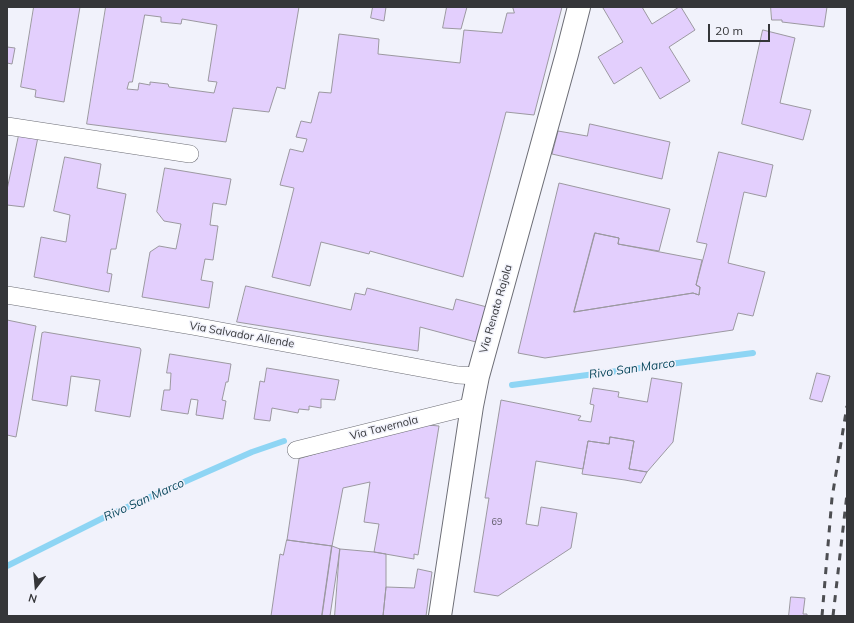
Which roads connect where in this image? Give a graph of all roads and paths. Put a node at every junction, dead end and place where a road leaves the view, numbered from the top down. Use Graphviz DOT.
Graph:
graph roads {
  1 [pos="579,7"];
  2 [pos="7,126"];
  3 [pos="190,154"];
  4 [pos="7,295"];
  5 [pos="478,376"];
  6 [pos="472,406"];
  7 [pos="296,450"];
  8 [pos="440,616"];
  1 -- 5 [label="street, Via Renato Rajola"];
  2 -- 3 [label="street"];
  4 -- 5 [label="street, Via Salvador Allende"];
  5 -- 6 [label="street, Via Renato Rajola"];
  6 -- 7 [label="street, Via Tavernola"];
  6 -- 8 [label="street, Via Renato Rajola"];
}
